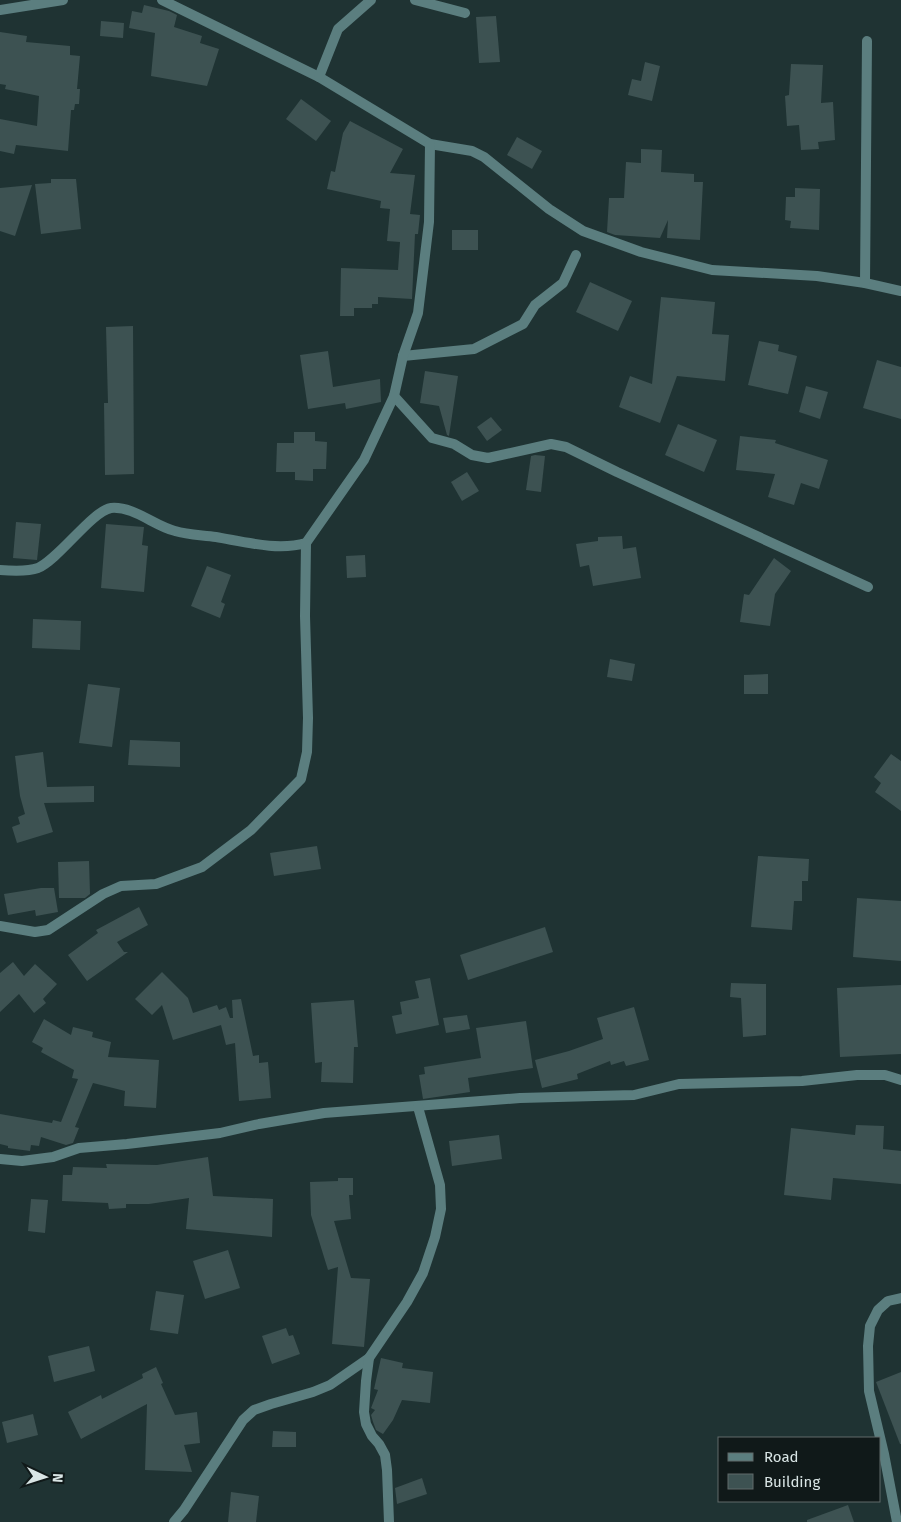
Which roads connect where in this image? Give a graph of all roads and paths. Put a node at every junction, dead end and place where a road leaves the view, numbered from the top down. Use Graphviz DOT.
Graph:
graph roads {
  1 [pos="63,0"];
  2 [pos="162,0"];
  3 [pos="371,0"];
  4 [pos="415,0"];
  5 [pos="0,10"];
  6 [pos="465,13"];
  7 [pos="867,41"];
  8 [pos="319,77"];
  9 [pos="430,144"];
  10 [pos="576,255"];
  11 [pos="865,283"];
  12 [pos="901,292"];
  13 [pos="403,356"];
  14 [pos="394,396"];
  15 [pos="306,543"];
  16 [pos="0,570"];
  17 [pos="868,587"];
  18 [pos="0,926"];
  19 [pos="901,1080"];
  20 [pos="418,1107"];
  21 [pos="0,1159"];
  22 [pos="901,1298"];
  23 [pos="369,1358"];
  24 [pos="880,1437"];
  25 [pos="881,1441"];
  26 [pos="174,1522"];
  27 [pos="389,1522"];
  28 [pos="898,1522"];
  1 -- 5 [label="street"];
  2 -- 8 [label="street"];
  3 -- 8 [label="street"];
  4 -- 6 [label="street"];
  7 -- 11 [label="street"];
  8 -- 9 [label="street"];
  9 -- 11 [label="street"];
  9 -- 13 [label="street"];
  10 -- 13 [label="street"];
  11 -- 12 [label="street"];
  13 -- 14 [label="street"];
  14 -- 15 [label="street"];
  14 -- 17 [label="street"];
  15 -- 16 [label="street"];
  15 -- 18 [label="street"];
  19 -- 20 [label="street"];
  20 -- 21 [label="street"];
  20 -- 23 [label="street"];
  22 -- 24 [label="street"];
  23 -- 26 [label="street"];
  23 -- 27 [label="street"];
  25 -- 28 [label="street"];
}
